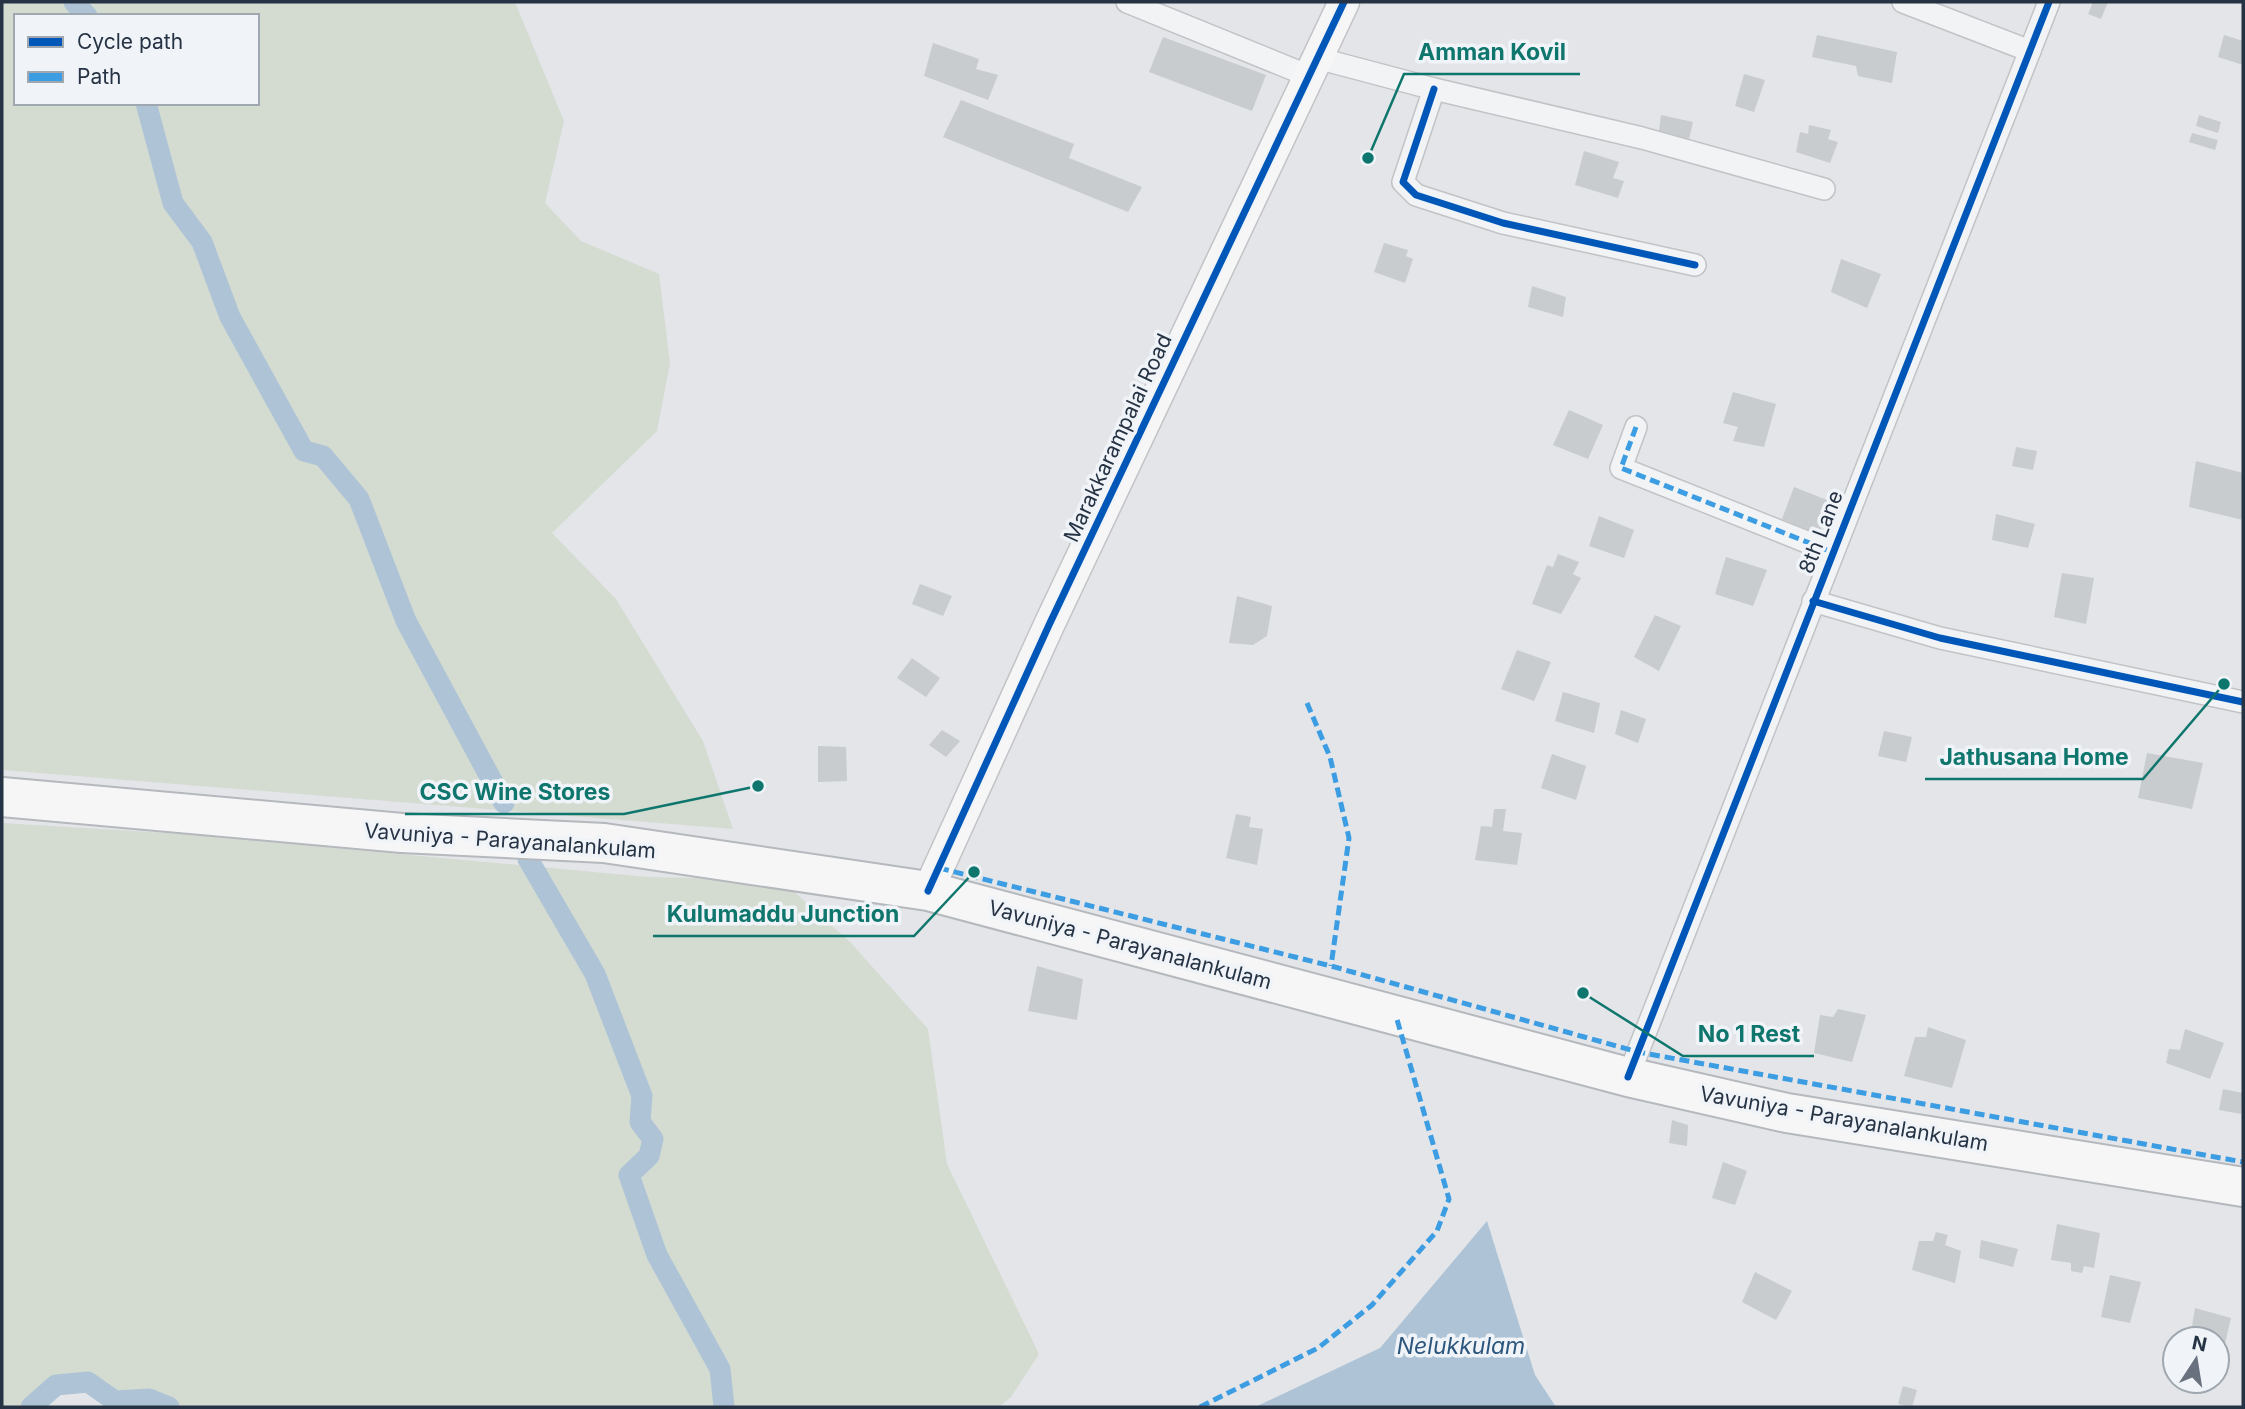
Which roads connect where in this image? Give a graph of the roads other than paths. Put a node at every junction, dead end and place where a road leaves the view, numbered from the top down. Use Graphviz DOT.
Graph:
graph roads {
  1 [pos="1127,2"];
  2 [pos="1344,2"];
  3 [pos="1903,2"];
  4 [pos="2049,2"];
  5 [pos="2030,51"];
  6 [pos="1313,67"];
  7 [pos="1434,89"];
  8 [pos="1824,189"];
  9 [pos="1695,265"];
  10 [pos="1636,427"];
  11 [pos="1832,552"];
  12 [pos="1813,601"];
  13 [pos="2243,702"];
  14 [pos="2,797"];
  15 [pos="928,891"];
  16 [pos="1629,1077"];
  17 [pos="2243,1187"];
  1 -- 6 [label="street"];
  2 -- 6 [label="street, Marakkarampalai Road"];
  3 -- 5 [label="street"];
  4 -- 5 [label="street, 8th Lane"];
  5 -- 11 [label="street, 8th Lane"];
  6 -- 7 [label="street"];
  6 -- 15 [label="street, Marakkarampalai Road"];
  7 -- 8 [label="street"];
  7 -- 9 [label="street"];
  10 -- 11 [label="street"];
  11 -- 12 [label="street, 8th Lane"];
  12 -- 13 [label="street"];
  12 -- 16 [label="street, 8th Lane"];
  14 -- 15 [label="highway, Vavuniya - Parayanalankulam"];
  15 -- 16 [label="highway, Vavuniya - Parayanalankulam"];
  16 -- 17 [label="highway, Vavuniya - Parayanalankulam"];
}
